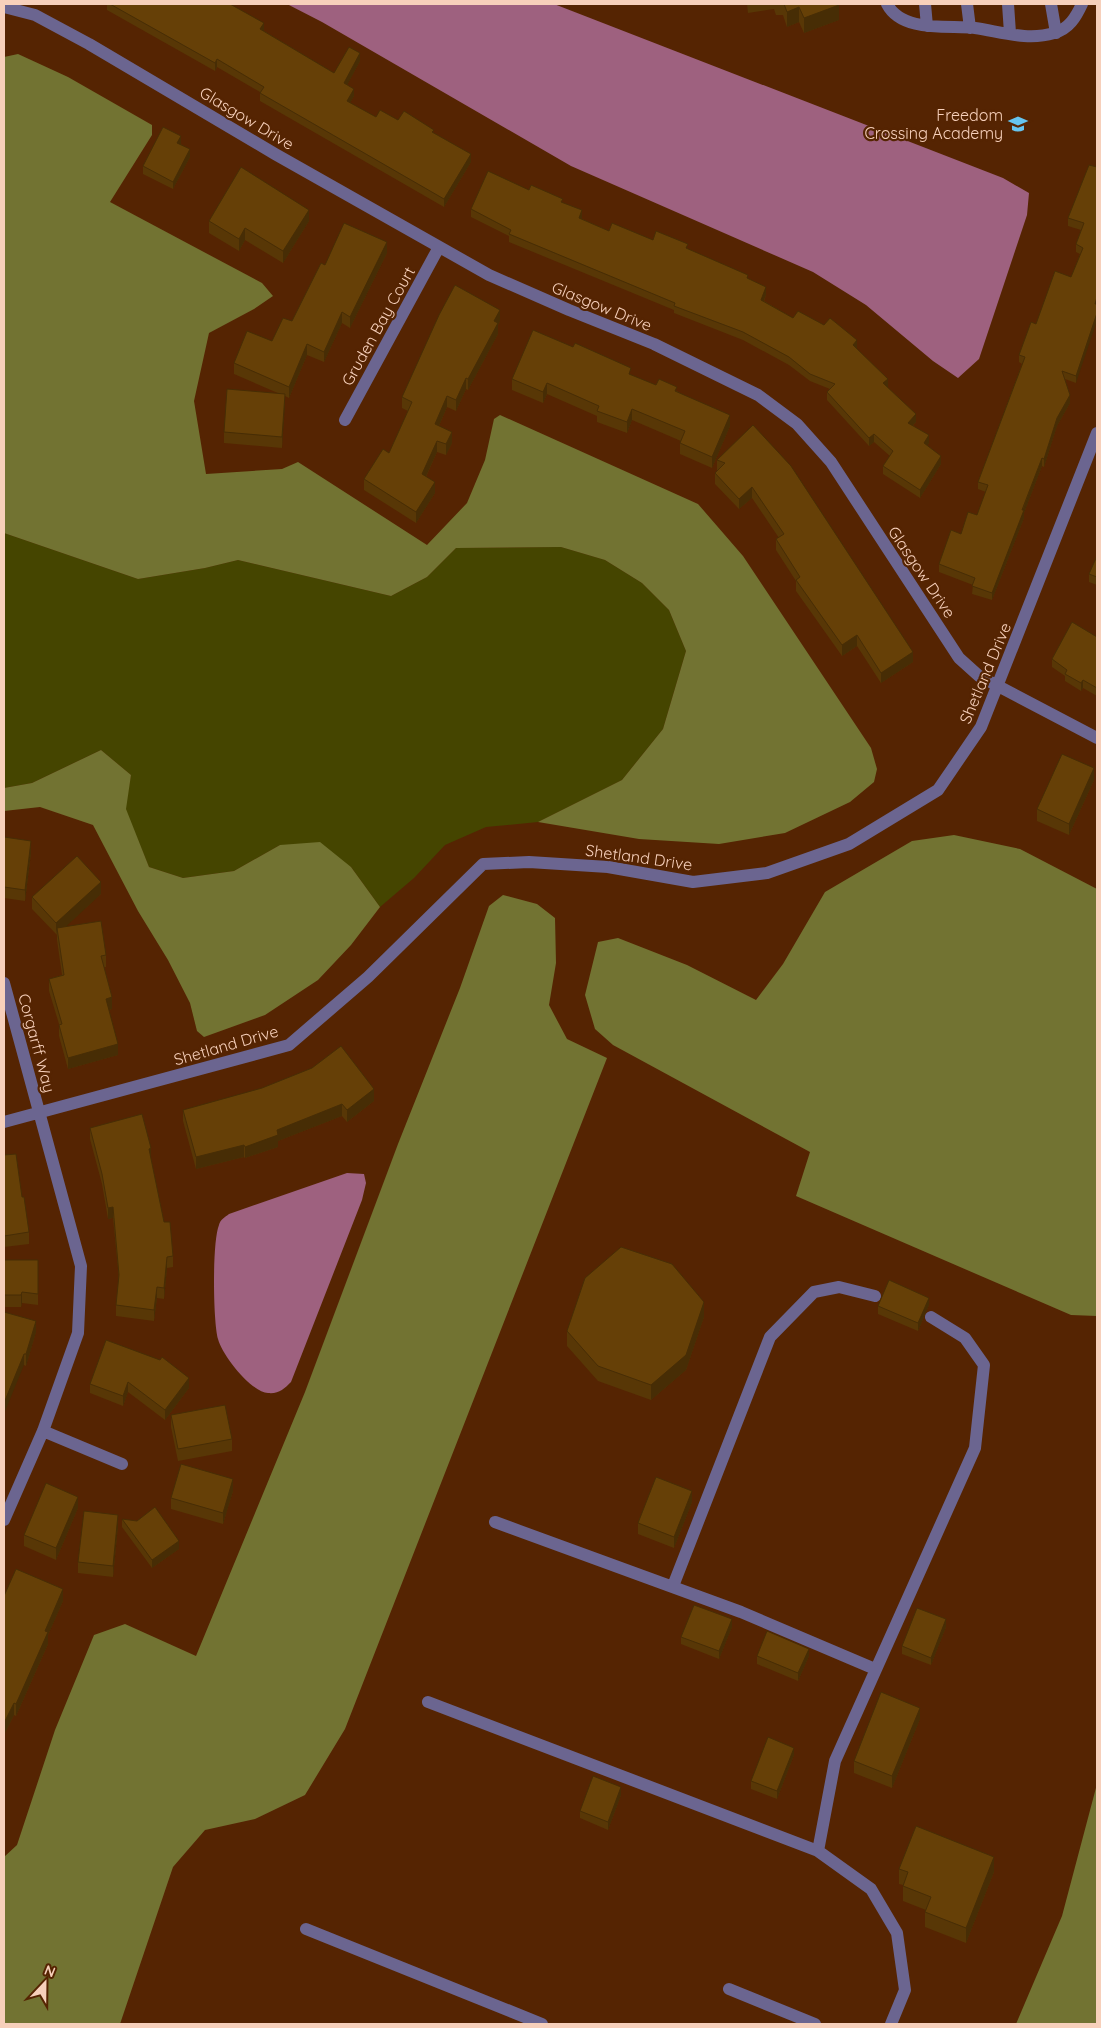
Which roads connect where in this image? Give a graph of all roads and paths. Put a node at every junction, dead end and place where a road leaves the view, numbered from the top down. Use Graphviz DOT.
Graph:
graph roads {
  1 [pos="887,4"];
  2 [pos="925,4"];
  3 [pos="967,4"];
  4 [pos="1008,4"];
  5 [pos="1050,4"];
  6 [pos="1082,4"];
  7 [pos="4,7"];
  8 [pos="927,26"];
  9 [pos="970,28"];
  10 [pos="1010,32"];
  11 [pos="1056,33"];
  12 [pos="439,247"];
  13 [pos="345,420"];
  14 [pos="1097,433"];
  15 [pos="999,686"];
  16 [pos="1097,738"];
  17 [pos="4,983"];
  18 [pos="39,1111"];
  19 [pos="4,1122"];
  20 [pos="875,1296"];
  21 [pos="931,1317"];
  22 [pos="43,1432"];
  23 [pos="122,1464"];
  24 [pos="4,1520"];
  25 [pos="495,1522"];
  26 [pos="673,1586"];
  27 [pos="874,1669"];
  28 [pos="428,1702"];
  29 [pos="818,1851"];
  30 [pos="306,1928"];
  31 [pos="729,1989"];
  32 [pos="542,2024"];
  33 [pos="815,2024"];
  34 [pos="891,2024"];
  1 -- 8 [label="street"];
  2 -- 8 [label="street"];
  3 -- 9 [label="street"];
  4 -- 10 [label="street"];
  5 -- 11 [label="street"];
  6 -- 11 [label="street"];
  7 -- 12 [label="street, Glasgow Drive"];
  8 -- 9 [label="street"];
  9 -- 10 [label="street"];
  10 -- 11 [label="street"];
  12 -- 13 [label="street, Gruden Bay Court"];
  12 -- 15 [label="street, Glasgow Drive"];
  14 -- 15 [label="street, Shetland Drive"];
  15 -- 16 [label="street, Glasgow Drive"];
  15 -- 18 [label="street, Shetland Drive"];
  17 -- 18 [label="street, Corgarff Way"];
  18 -- 19 [label="street, Shetland Drive"];
  18 -- 22 [label="street, Corgarff Way"];
  20 -- 26 [label="street"];
  21 -- 27 [label="street"];
  22 -- 23 [label="street"];
  22 -- 24 [label="street, Corgarff Way"];
  25 -- 26 [label="street"];
  26 -- 27 [label="street"];
  27 -- 29 [label="street"];
  28 -- 29 [label="street"];
  29 -- 34 [label="street"];
  30 -- 32 [label="street"];
  31 -- 33 [label="street"];
}
